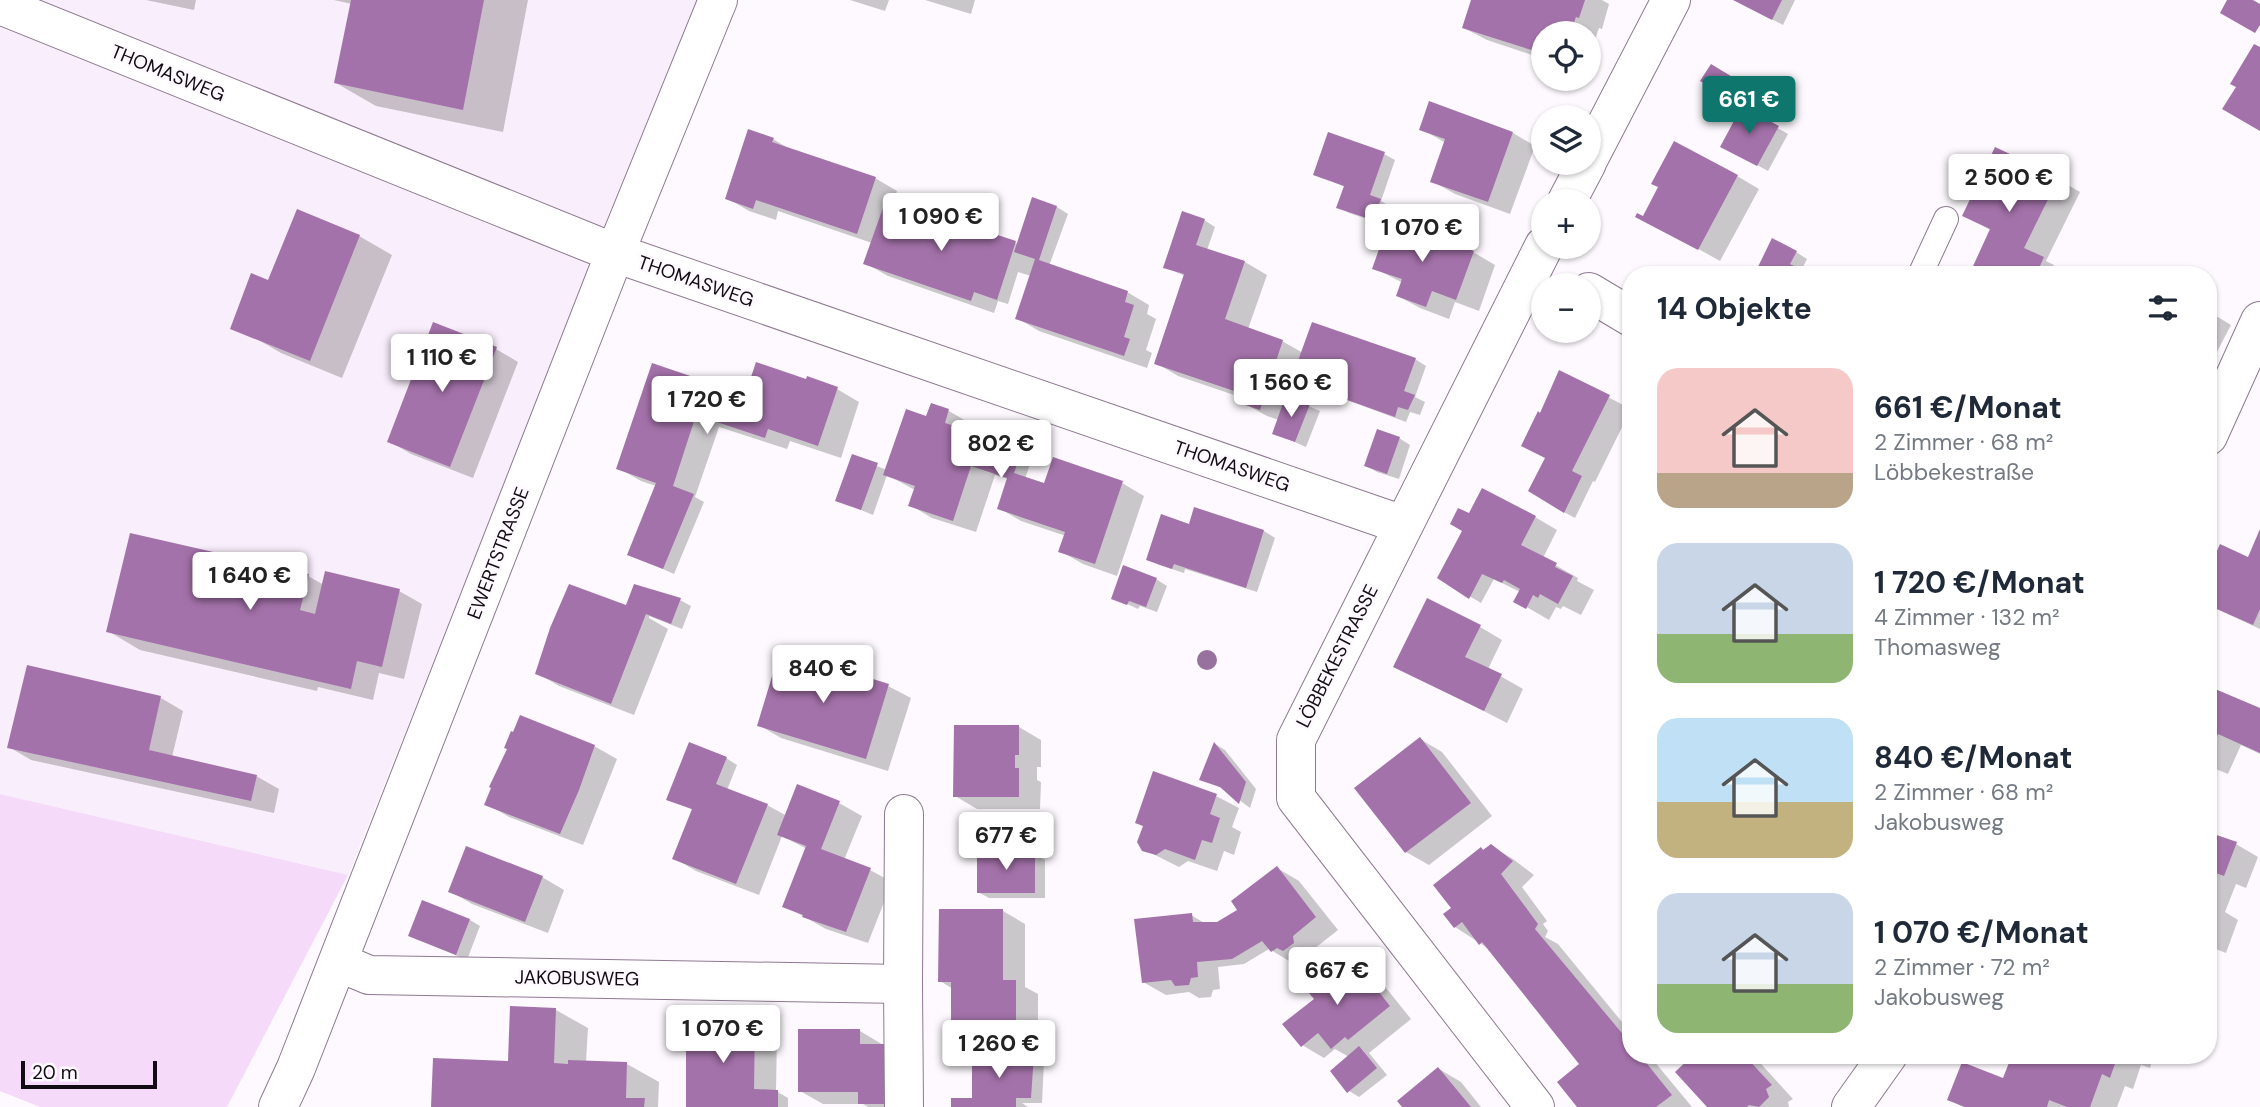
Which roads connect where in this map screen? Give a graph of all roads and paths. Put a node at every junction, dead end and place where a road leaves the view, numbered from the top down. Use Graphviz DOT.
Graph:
graph roads {
  1 [pos="718,0"];
  2 [pos="1671,0"];
  3 [pos="0,5"];
  4 [pos="1601,136"];
  5 [pos="1947,219"];
  6 [pos="615,253"];
  7 [pos="1537,259"];
  8 [pos="1547,259"];
  9 [pos="1924,266"];
  10 [pos="1564,273"];
  11 [pos="1601,299"];
  12 [pos="1622,312"];
  13 [pos="2260,321"];
  14 [pos="2217,416"];
  15 [pos="1403,525"];
  16 [pos="904,814"];
  17 [pos="338,962"];
  18 [pos="903,984"];
  19 [pos="1882,1064"];
  20 [pos="278,1107"];
  21 [pos="904,1107"];
  22 [pos="1535,1107"];
  23 [pos="1851,1107"];
  1 -- 6 [label="street, EWERTSTRASSE"];
  2 -- 4 [label="street"];
  3 -- 6 [label="street, THOMASWEG"];
  5 -- 9 [label="lane"];
  6 -- 15 [label="street, THOMASWEG"];
  6 -- 17 [label="street, EWERTSTRASSE"];
  7 -- 15 [label="street, LÖBBEKESTRASSE"];
  8 -- 10 [label="street"];
  11 -- 12 [label="street"];
  13 -- 14 [label="street"];
  15 -- 22 [label="street, LÖBBEKESTRASSE"];
  16 -- 18 [label="street"];
  17 -- 18 [label="street, JAKOBUSWEG"];
  17 -- 20 [label="street, EWERTSTRASSE"];
  18 -- 21 [label="street"];
  19 -- 23 [label="street"];
}
